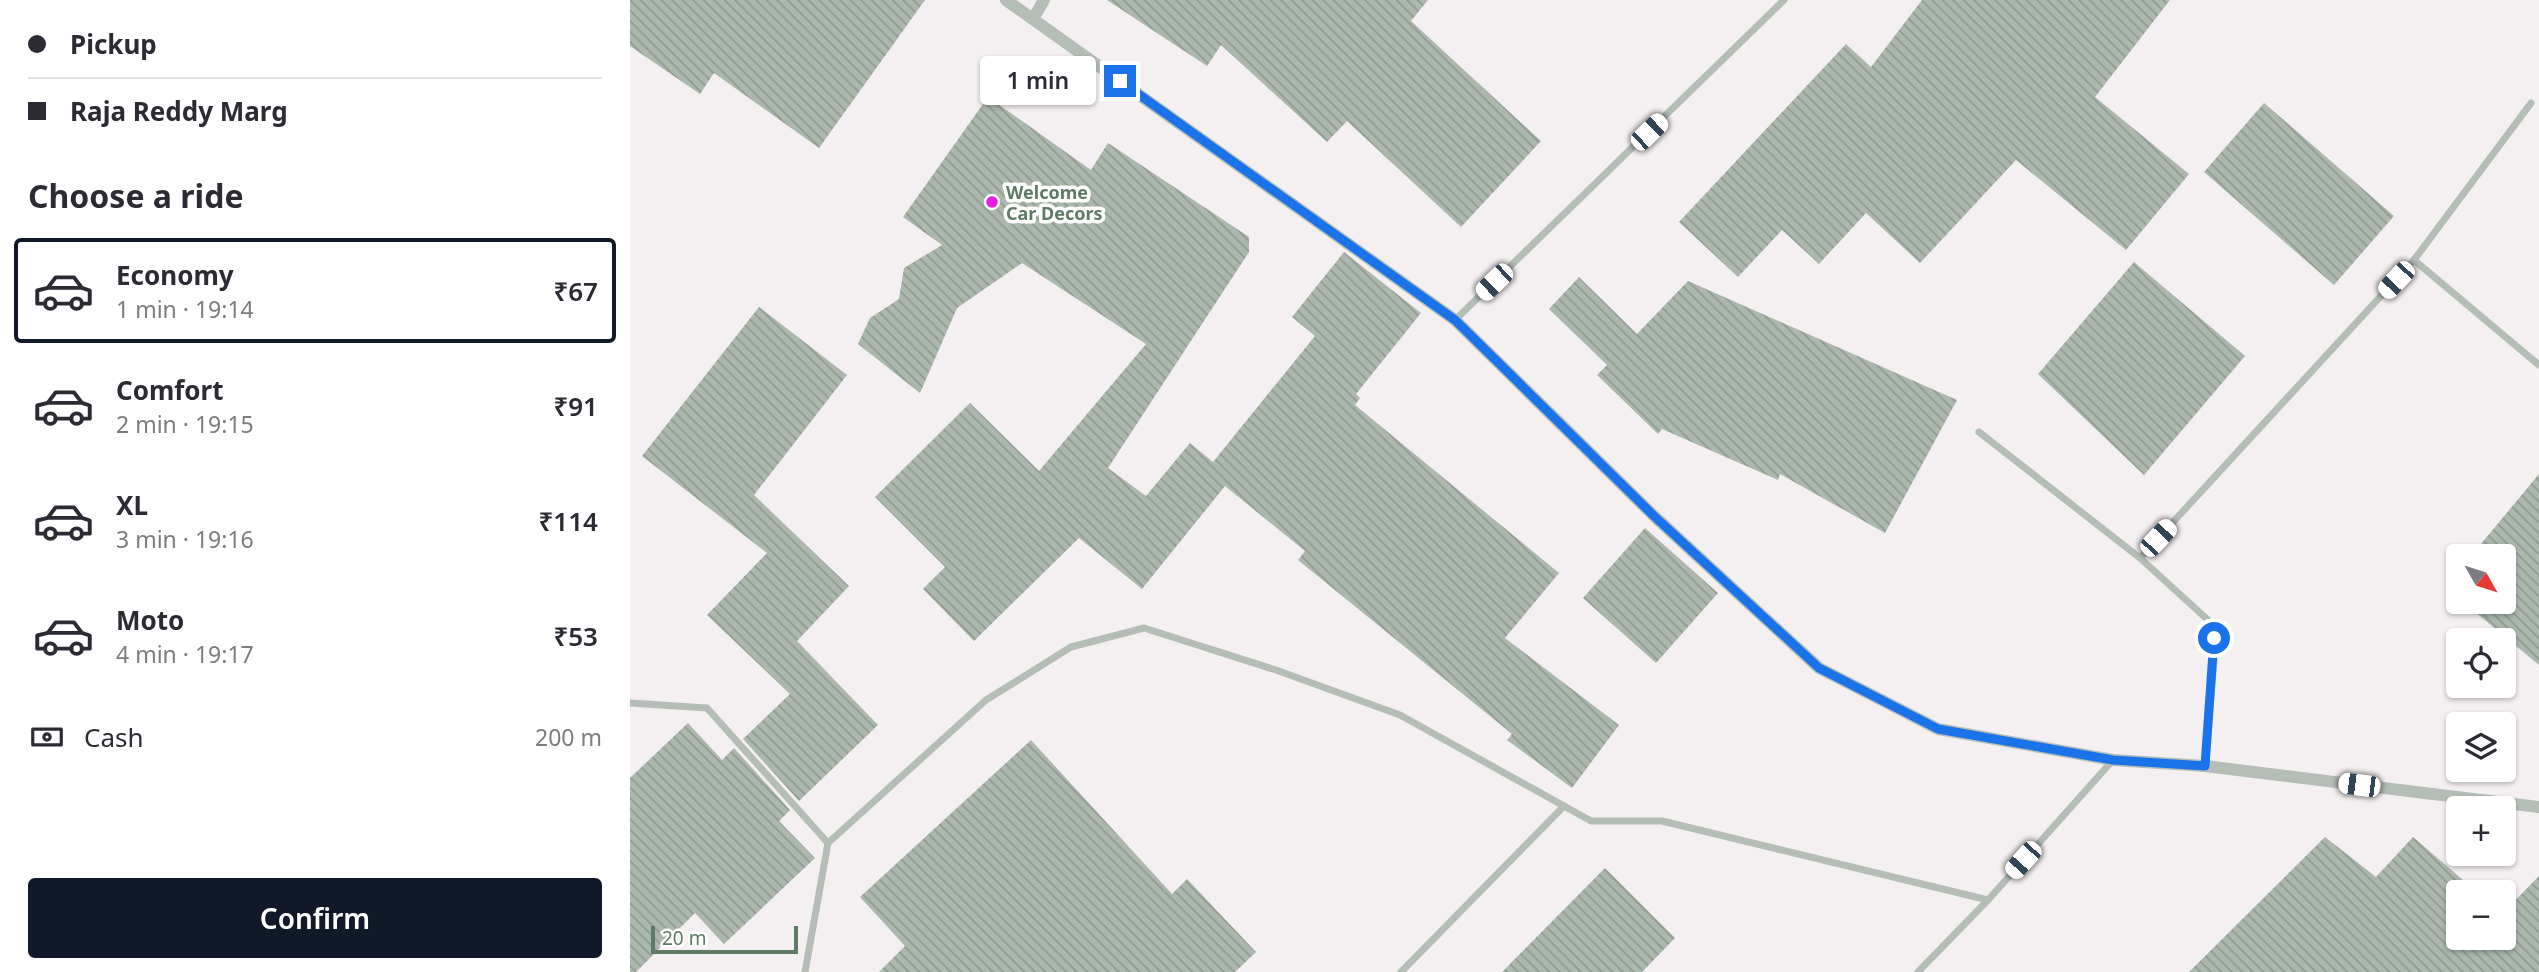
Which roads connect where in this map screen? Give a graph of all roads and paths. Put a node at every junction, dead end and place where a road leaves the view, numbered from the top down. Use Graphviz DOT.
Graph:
graph roads {
  1 [pos="1006,0"];
  2 [pos="1044,0"];
  3 [pos="1784,0"];
  4 [pos="1033,19"];
  5 [pos="2531,103"];
  6 [pos="2414,260"];
  7 [pos="1455,320"];
  8 [pos="2539,365"];
  9 [pos="1979,432"];
  10 [pos="2140,558"];
  11 [pos="630,703"];
  12 [pos="2113,760"];
  13 [pos="2205,766"];
  14 [pos="1564,806"];
  15 [pos="2539,807"];
  16 [pos="828,843"];
  17 [pos="1988,900"];
  18 [pos="805,972"];
  19 [pos="1401,972"];
  20 [pos="1918,972"];
  1 -- 4 [label="street"];
  2 -- 4 [label="street"];
  3 -- 7 [label="street"];
  4 -- 7 [label="street"];
  5 -- 6 [label="street"];
  6 -- 8 [label="street"];
  6 -- 10 [label="street"];
  7 -- 12 [label="street"];
  9 -- 10 [label="street"];
  10 -- 13 [label="street"];
  11 -- 16 [label="street"];
  12 -- 13 [label="street"];
  12 -- 17 [label="street"];
  13 -- 15 [label="street"];
  14 -- 16 [label="street"];
  14 -- 17 [label="street"];
  14 -- 19 [label="street"];
  16 -- 18 [label="street"];
  17 -- 20 [label="street"];
}
